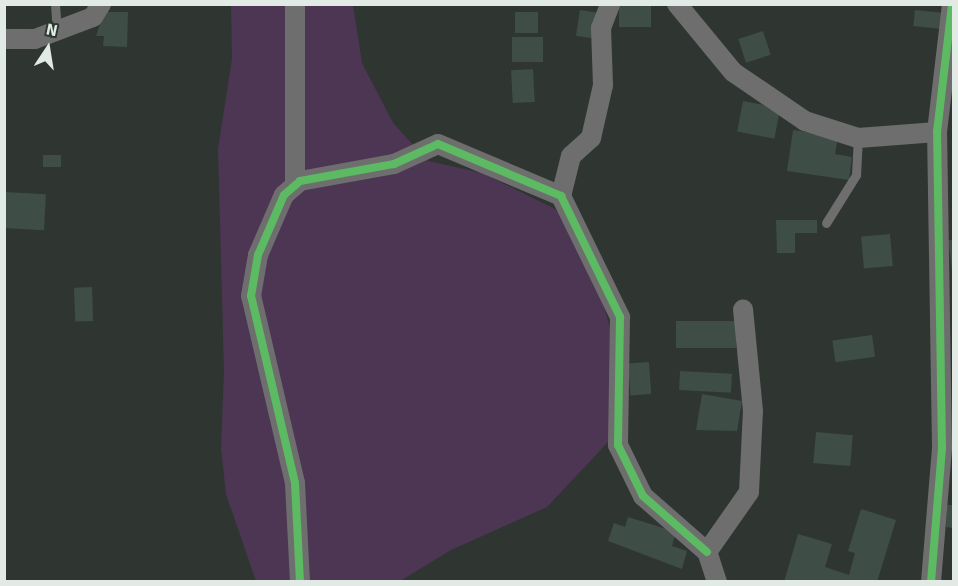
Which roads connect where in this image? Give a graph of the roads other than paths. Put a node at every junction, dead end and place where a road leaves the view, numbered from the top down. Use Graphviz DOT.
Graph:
graph roads {
  1 [pos="55,4"];
  2 [pos="101,4"];
  3 [pos="295,4"];
  4 [pos="610,4"];
  5 [pos="677,4"];
  6 [pos="952,4"];
  7 [pos="57,31"];
  8 [pos="4,39"];
  9 [pos="938,132"];
  10 [pos="858,138"];
  11 [pos="295,185"];
  12 [pos="561,196"];
  13 [pos="826,223"];
  14 [pos="742,309"];
  15 [pos="707,552"];
  16 [pos="300,582"];
  17 [pos="717,582"];
  18 [pos="931,582"];
  1 -- 7 [label="lane"];
  2 -- 7 [label="street"];
  3 -- 11 [label="street"];
  4 -- 12 [label="street"];
  5 -- 10 [label="street"];
  6 -- 9 [label="street"];
  7 -- 8 [label="street"];
  9 -- 10 [label="street"];
  9 -- 18 [label="street"];
  10 -- 13 [label="lane"];
  11 -- 12 [label="street"];
  11 -- 16 [label="street"];
  12 -- 15 [label="street"];
  14 -- 15 [label="street"];
  15 -- 17 [label="street"];
}
